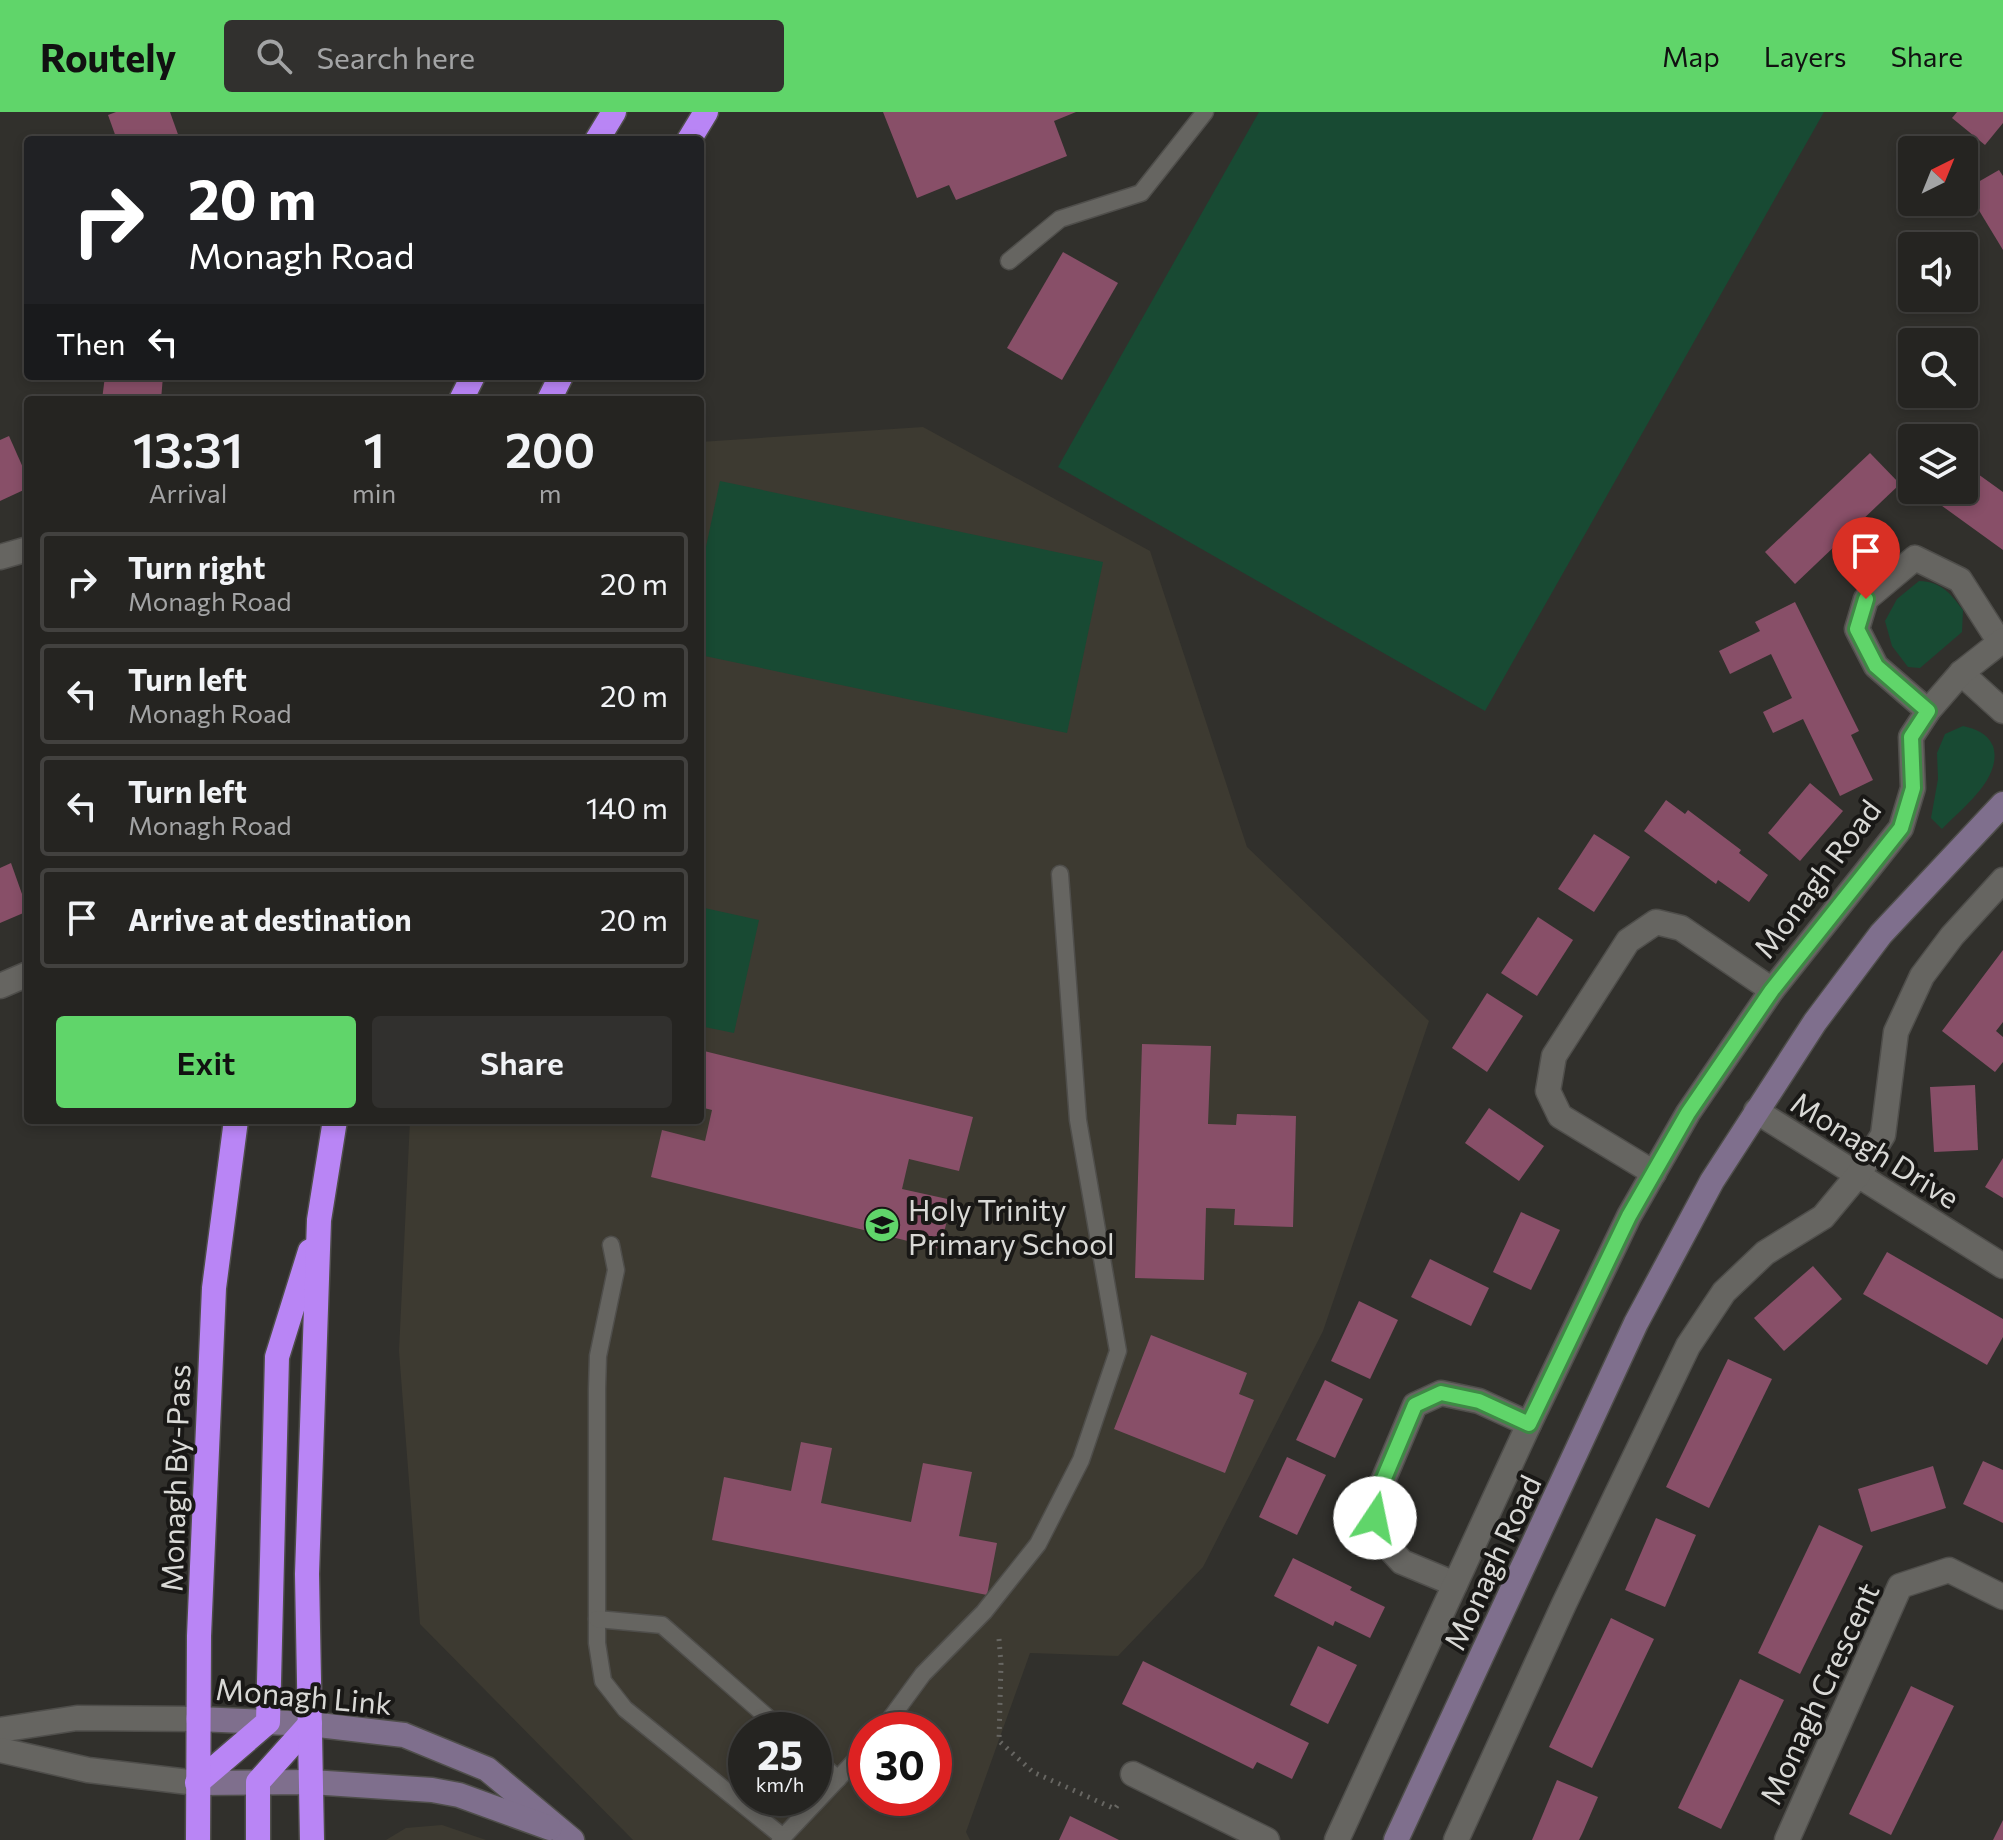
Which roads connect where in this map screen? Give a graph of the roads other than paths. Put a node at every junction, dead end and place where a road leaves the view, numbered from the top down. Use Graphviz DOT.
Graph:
graph roads {
  1 [pos="614,112"];
  2 [pos="706,112"];
  3 [pos="1205,112"];
  4 [pos="599,136"];
  5 [pos="691,136"];
  6 [pos="1009,261"];
  7 [pos="24,550"];
  8 [pos="0,557"];
  9 [pos="2001,640"];
  10 [pos="1961,673"];
  11 [pos="1928,711"];
  12 [pos="2003,711"];
  13 [pos="2003,804"];
  14 [pos="1060,874"];
  15 [pos="2003,880"];
  16 [pos="24,976"];
  17 [pos="0,986"];
  18 [pos="1772,990"];
  19 [pos="1756,1111"];
  20 [pos="235,1124"];
  21 [pos="334,1124"];
  22 [pos="1654,1173"];
  23 [pos="1858,1175"];
  24 [pos="319,1220"];
  25 [pos="611,1245"];
  26 [pos="2003,1266"];
  27 [pos="1529,1424"];
  28 [pos="1455,1584"];
  29 [pos="2003,1597"];
  30 [pos="597,1619"];
  31 [pos="761,1712"];
  32 [pos="895,1712"];
  33 [pos="198,1719"];
  34 [pos="268,1722"];
  35 [pos="310,1724"];
  36 [pos="0,1730"];
  37 [pos="0,1750"];
  38 [pos="848,1768"];
  39 [pos="832,1774"];
  40 [pos="1133,1774"];
  41 [pos="838,1779"];
  42 [pos="258,1782"];
  43 [pos="311,1782"];
  44 [pos="197,1783"];
  45 [pos="570,1837"];
  46 [pos="781,1839"];
  47 [pos="198,1840"];
  48 [pos="258,1840"];
  49 [pos="312,1840"];
  50 [pos="1267,1840"];
  51 [pos="1337,1840"];
  52 [pos="1396,1840"];
  53 [pos="1456,1840"];
  54 [pos="1787,1840"];
  1 -- 4 [label="highway"];
  2 -- 5 [label="highway"];
  3 -- 6 [label="lane"];
  7 -- 8 [label="street"];
  9 -- 10 [label="street, Monagh Road"];
  9 -- 11 [label="street, Monagh Road"];
  10 -- 11 [label="street, Monagh Road"];
  10 -- 12 [label="street"];
  11 -- 18 [label="street, Monagh Road"];
  13 -- 19 [label="street, Monagh Road"];
  14 -- 32 [label="lane"];
  15 -- 23 [label="street"];
  16 -- 17 [label="street"];
  18 -- 22 [label="street, Monagh Road"];
  18 -- 22 [label="street, Monagh Road"];
  19 -- 23 [label="street, Monagh Drive"];
  19 -- 52 [label="street, Monagh Road"];
  20 -- 33 [label="highway, Monagh By-Pass"];
  21 -- 24 [label="highway"];
  22 -- 27 [label="street, Monagh Road"];
  23 -- 26 [label="street, Monagh Drive"];
  23 -- 53 [label="street"];
  24 -- 34 [label="highway"];
  24 -- 35 [label="highway"];
  25 -- 30 [label="lane"];
  27 -- 28 [label="street, Monagh Road"];
  27 -- 28 [label="street, Monagh Road"];
  28 -- 51 [label="street, Monagh Road"];
  29 -- 54 [label="street, Monagh Crescent"];
  30 -- 31 [label="lane"];
  30 -- 46 [label="lane"];
  33 -- 34 [label="street, Monagh Link"];
  33 -- 36 [label="street"];
  33 -- 44 [label="highway, Monagh By-Pass"];
  34 -- 35 [label="street, Monagh Link"];
  34 -- 44 [label="highway"];
  35 -- 42 [label="highway"];
  35 -- 43 [label="highway"];
  35 -- 45 [label="street, Monagh Link"];
  37 -- 44 [label="street"];
  38 -- 41 [label="lane"];
  39 -- 41 [label="lane"];
  40 -- 50 [label="street"];
  41 -- 46 [label="lane"];
  42 -- 43 [label="street, Monagh Link"];
  42 -- 44 [label="street, Monagh Link"];
  42 -- 48 [label="highway"];
  43 -- 45 [label="street, Monagh Link"];
  43 -- 49 [label="highway"];
  44 -- 47 [label="highway, Monagh By-Pass"];
}
